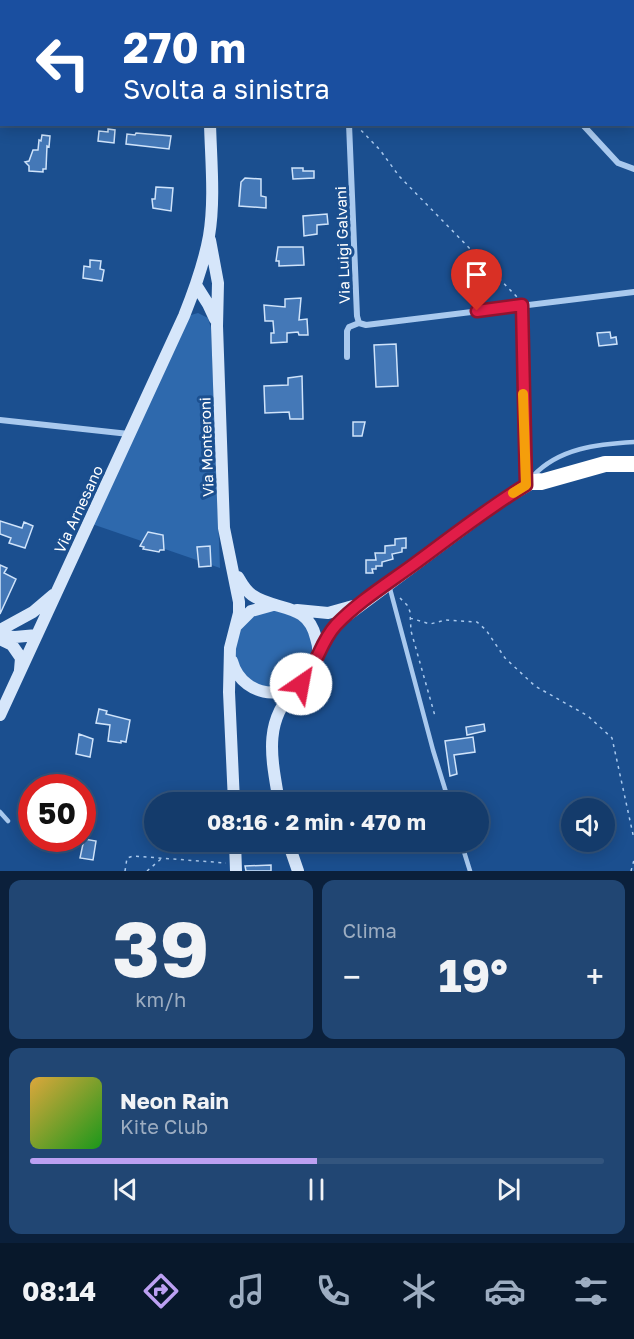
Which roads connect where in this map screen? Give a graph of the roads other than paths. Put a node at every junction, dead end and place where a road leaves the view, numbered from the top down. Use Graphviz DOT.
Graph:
graph roads {
  1 [pos="210,126"];
  2 [pos="349,126"];
  3 [pos="584,126"];
  4 [pos="634,169"];
  5 [pos="209,236"];
  6 [pos="196,285"];
  7 [pos="634,292"];
  8 [pos="218,296"];
  9 [pos="522,305"];
  10 [pos="184,316"];
  11 [pos="359,322"];
  12 [pos="216,323"];
  13 [pos="347,357"];
  14 [pos="0,420"];
  15 [pos="129,434"];
  16 [pos="634,442"];
  17 [pos="634,457"];
  18 [pos="634,464"];
  19 [pos="529,484"];
  20 [pos="231,565"];
  21 [pos="389,589"];
  22 [pos="58,590"];
  23 [pos="370,597"];
  24 [pos="277,605"];
  25 [pos="293,609"];
  26 [pos="236,626"];
  27 [pos="0,634"];
  28 [pos="37,635"];
  29 [pos="230,656"];
  30 [pos="315,664"];
  31 [pos="20,672"];
  32 [pos="301,684"];
  33 [pos="0,715"];
  34 [pos="234,792"];
  35 [pos="278,792"];
  36 [pos="446,792"];
  37 [pos="0,812"];
  38 [pos="8,821"];
  39 [pos="235,852"];
  40 [pos="291,852"];
  41 [pos="464,852"];
  42 [pos="236,867"];
  43 [pos="298,871"];
  44 [pos="470,871"];
  1 -- 5 [label="main road, Via Monteroni"];
  2 -- 11 [label="street, Via Luigi Galvani"];
  3 -- 4 [label="street"];
  5 -- 6 [label="main road, Via Monteroni"];
  5 -- 8 [label="main road, Via Monteroni"];
  6 -- 8 [label="main road"];
  6 -- 10 [label="main road, Via Monteroni"];
  6 -- 12 [label="main road, Via Monteroni"];
  7 -- 9 [label="street"];
  8 -- 12 [label="main road, Via Monteroni"];
  9 -- 11 [label="street"];
  9 -- 19 [label="street"];
  10 -- 12 [label="main road"];
  10 -- 15 [label="main road, Via Arnesano"];
  11 -- 13 [label="street, Via Luigi Galvani"];
  12 -- 20 [label="main road, Via Monteroni"];
  14 -- 15 [label="street"];
  15 -- 22 [label="main road, Via Arnesano"];
  16 -- 19 [label="lane"];
  17 -- 19 [label="main road"];
  18 -- 19 [label="highway"];
  19 -- 21 [label="main road"];
  20 -- 24 [label="main road, Via Monteroni"];
  20 -- 26 [label="main road, Via Monteroni"];
  21 -- 23 [label="main road"];
  21 -- 36 [label="lane"];
  22 -- 27 [label="main road"];
  22 -- 28 [label="main road, Via Arnesano"];
  23 -- 25 [label="main road, Via Monteroni"];
  23 -- 30 [label="main road"];
  24 -- 25 [label="main road, Via Monteroni"];
  24 -- 26 [label="main road"];
  25 -- 30 [label="main road"];
  26 -- 29 [label="main road, Via Monteroni"];
  27 -- 28 [label="main road"];
  27 -- 31 [label="main road"];
  28 -- 31 [label="main road, Via Arnesano"];
  29 -- 32 [label="main road"];
  29 -- 34 [label="main road, Via Monteroni"];
  30 -- 32 [label="main road"];
  31 -- 33 [label="main road, Via Arnesano"];
  32 -- 35 [label="main road"];
  37 -- 38 [label="lane"];
  39 -- 42 [label="main road"];
  40 -- 43 [label="main road"];
  41 -- 44 [label="lane"];
}
